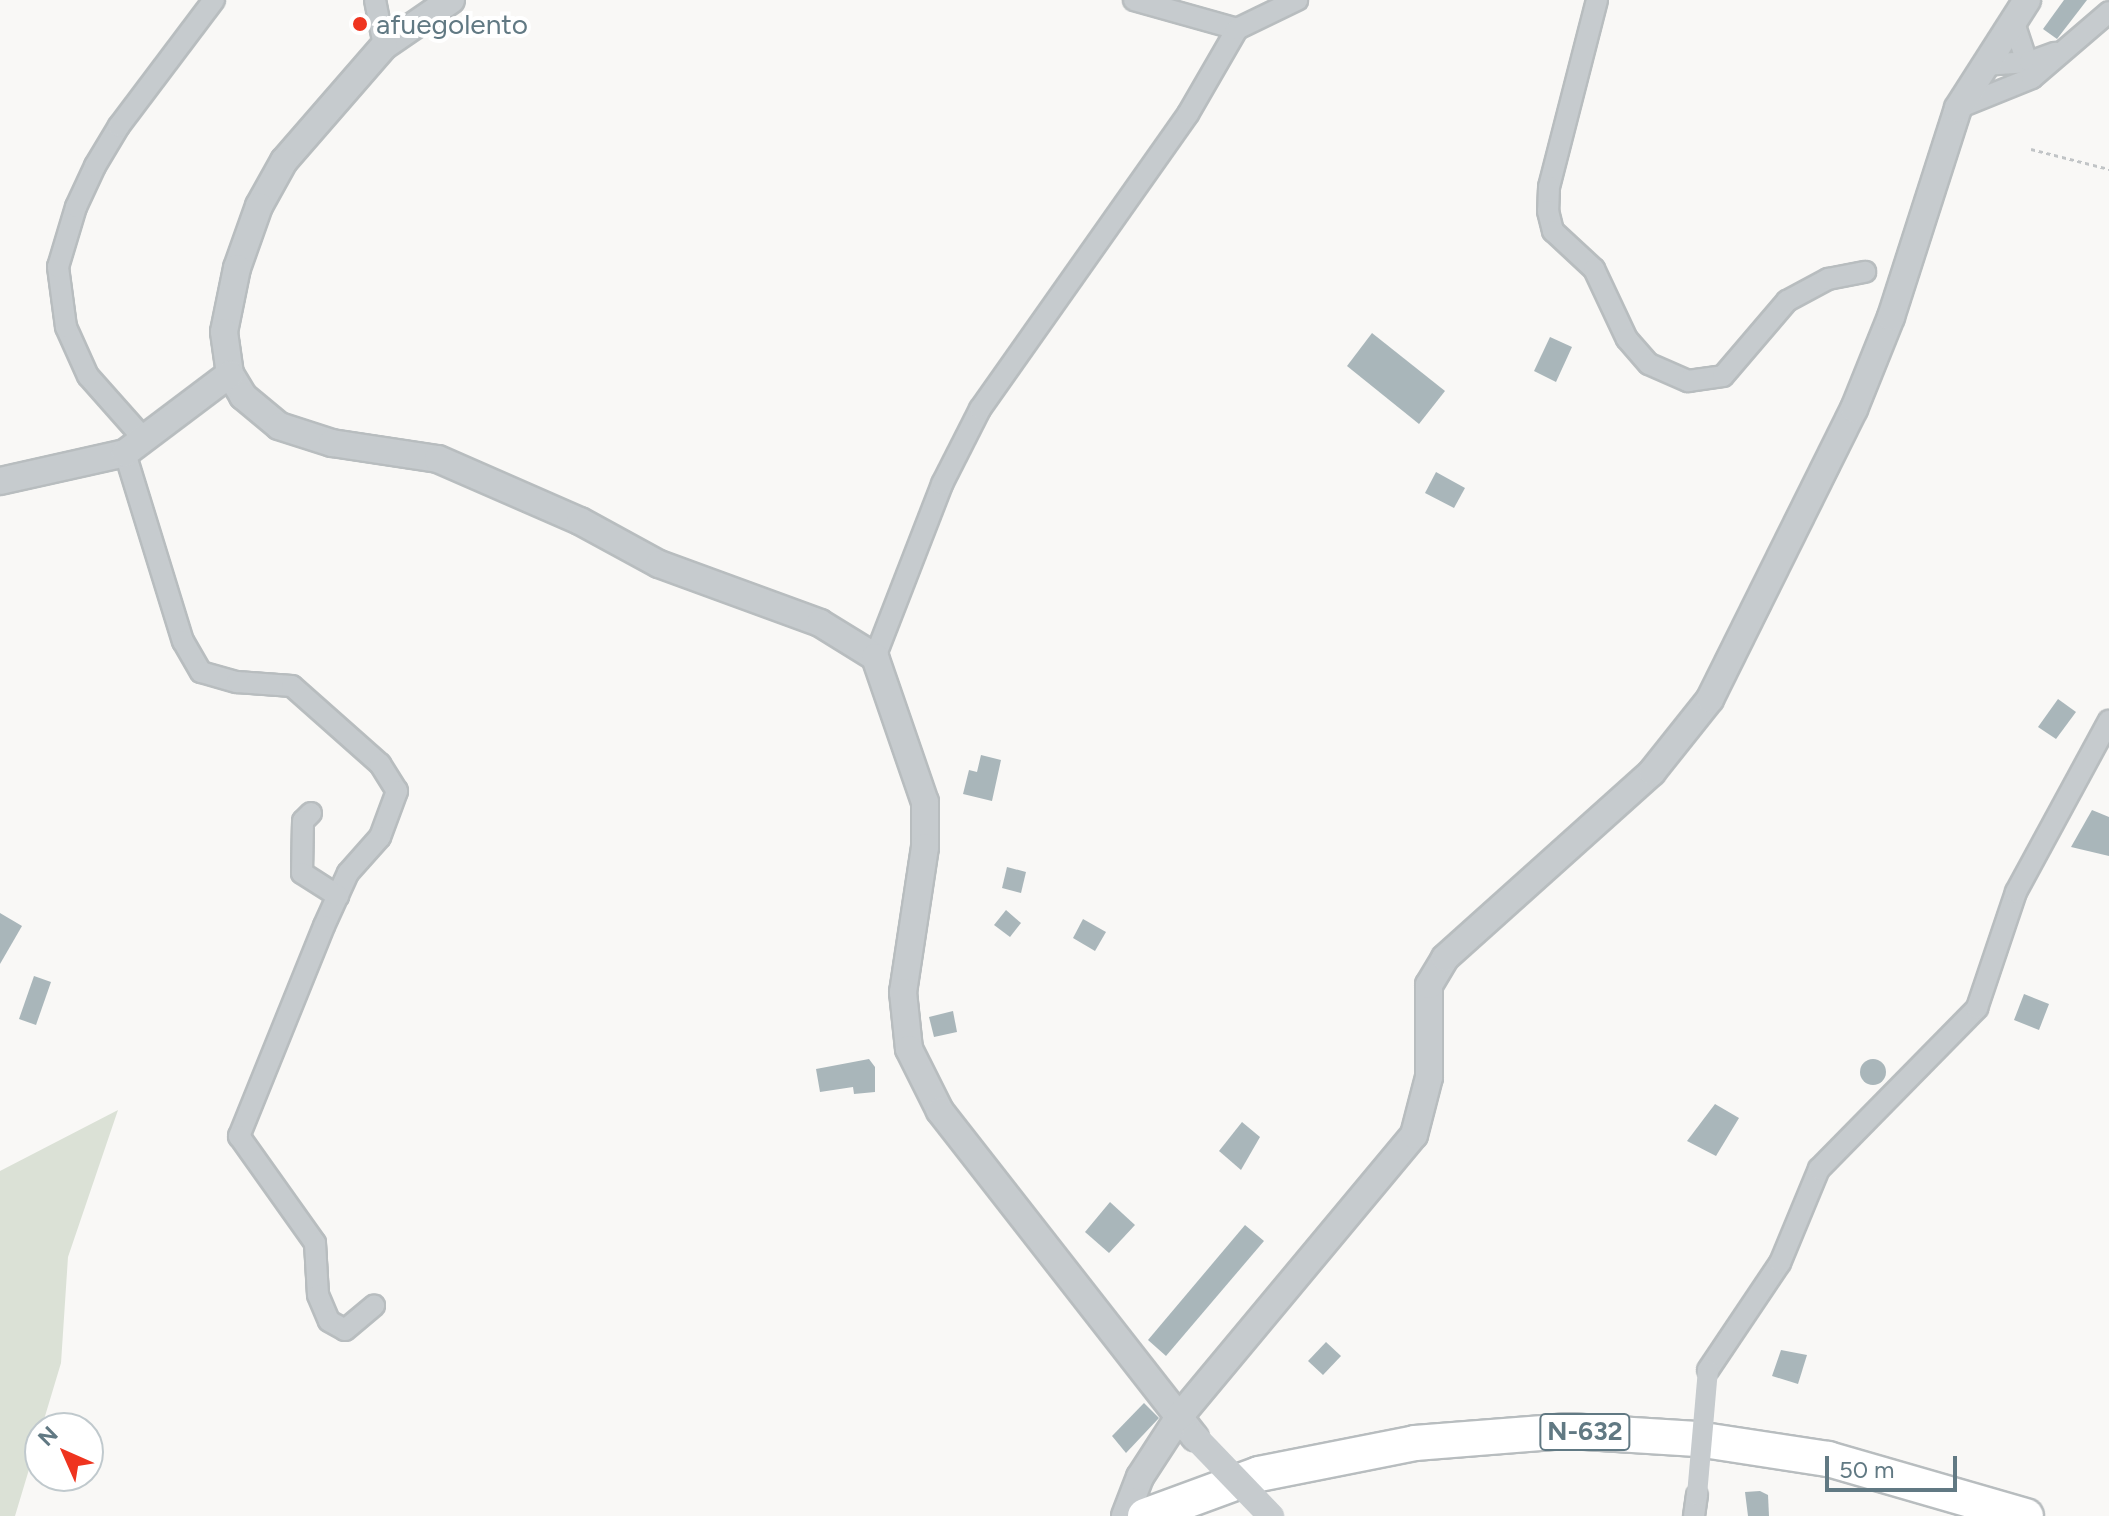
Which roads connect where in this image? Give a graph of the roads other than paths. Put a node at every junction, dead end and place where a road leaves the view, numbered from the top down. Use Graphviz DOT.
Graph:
graph roads {
  1 [pos="214,0"];
  2 [pos="375,0"];
  3 [pos="451,0"];
  4 [pos="1134,0"];
  5 [pos="1297,0"];
  6 [pos="1597,0"];
  7 [pos="2020,10"];
  8 [pos="2109,12"];
  9 [pos="1237,29"];
  10 [pos="384,46"];
  11 [pos="1983,65"];
  12 [pos="2026,76"];
  13 [pos="1958,108"];
  14 [pos="1865,272"];
  15 [pos="230,374"];
  16 [pos="135,446"];
  17 [pos="0,481"];
  18 [pos="875,657"];
  19 [pos="2109,721"];
  20 [pos="311,813"];
  21 [pos="338,896"];
  22 [pos="374,1306"];
  23 [pos="1187,1427"];
  24 [pos="1125,1516"];
  25 [pos="1145,1516"];
  26 [pos="1271,1516"];
  27 [pos="1694,1516"];
  28 [pos="2026,1516"];
  1 -- 16 [label="street"];
  2 -- 10 [label="street"];
  3 -- 10 [label="street"];
  4 -- 9 [label="street"];
  5 -- 9 [label="street"];
  6 -- 14 [label="street"];
  7 -- 11 [label="street"];
  7 -- 12 [label="street"];
  8 -- 12 [label="street"];
  9 -- 18 [label="street"];
  10 -- 15 [label="street"];
  11 -- 12 [label="street"];
  11 -- 12 [label="street"];
  11 -- 13 [label="street"];
  12 -- 13 [label="street"];
  13 -- 23 [label="street"];
  15 -- 16 [label="street"];
  15 -- 18 [label="street"];
  16 -- 17 [label="street"];
  16 -- 21 [label="street"];
  18 -- 23 [label="street"];
  19 -- 27 [label="street, bridge"];
  20 -- 21 [label="street"];
  21 -- 22 [label="street"];
  23 -- 24 [label="street"];
  23 -- 26 [label="street, bridge"];
  25 -- 28 [label="highway, N-632"];
}
